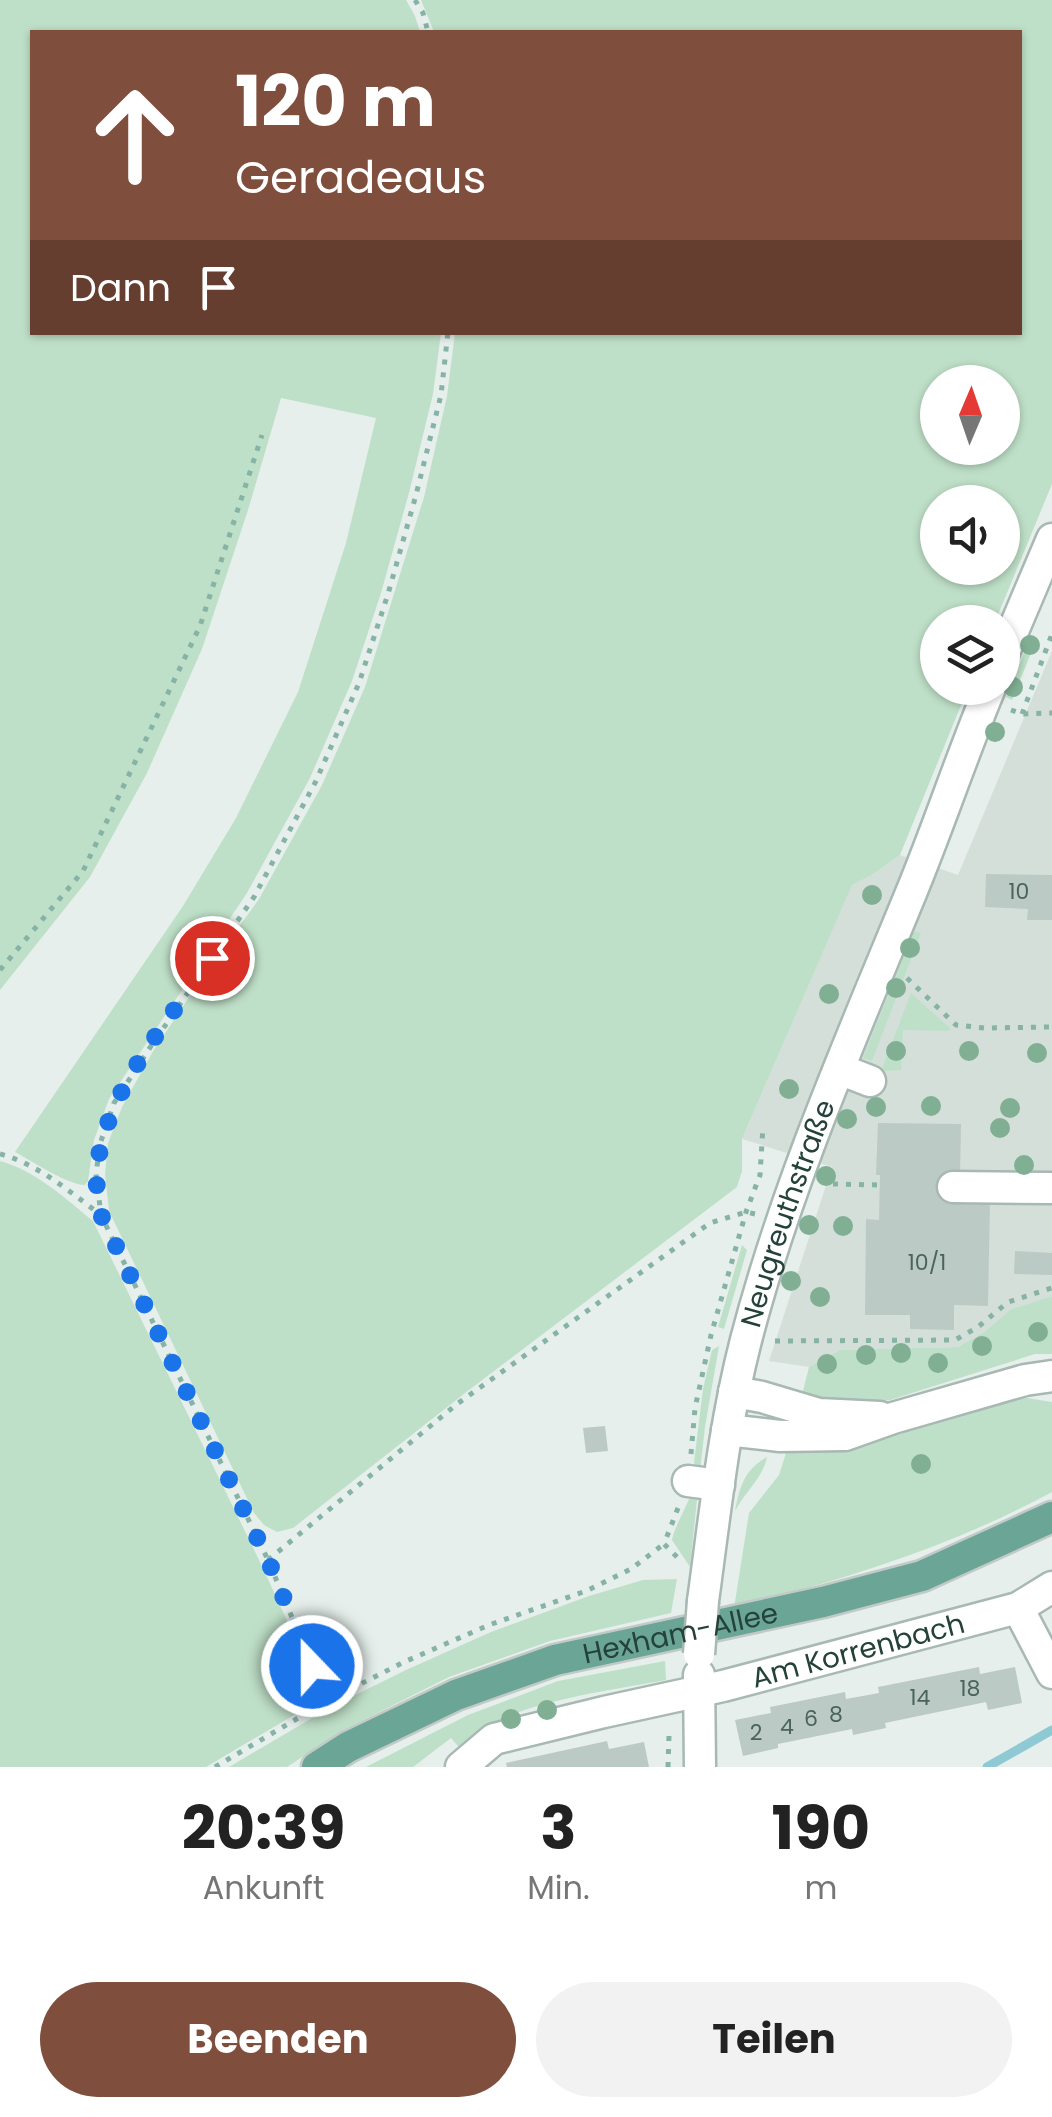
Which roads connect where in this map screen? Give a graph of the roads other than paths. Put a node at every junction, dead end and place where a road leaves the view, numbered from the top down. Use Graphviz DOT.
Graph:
graph roads {
  1 [pos="1052,539"];
  2 [pos="1020,615"];
  3 [pos="983,705"];
  4 [pos="839,1069"];
  5 [pos="870,1081"];
  6 [pos="953,1187"];
  7 [pos="1052,1188"];
  8 [pos="1043,1382"];
  9 [pos="734,1392"];
  10 [pos="893,1418"];
  11 [pos="727,1430"];
  12 [pos="688,1482"];
  13 [pos="719,1485"];
  14 [pos="1052,1517"];
  15 [pos="1052,1587"];
  16 [pos="1018,1608"];
  17 [pos="1052,1672"];
  18 [pos="698,1692"];
  19 [pos="317,1767"];
  20 [pos="461,1767"];
  21 [pos="700,1767"];
  1 -- 2 [label="street"];
  3 -- 4 [label="street, Neugreuthstraße"];
  4 -- 5 [label="street"];
  4 -- 9 [label="street, Neugreuthstraße"];
  6 -- 7 [label="street"];
  8 -- 10 [label="street"];
  9 -- 10 [label="street"];
  9 -- 11 [label="street, Neugreuthstraße"];
  10 -- 11 [label="street"];
  11 -- 13 [label="street, Neugreuthstraße"];
  12 -- 13 [label="street"];
  13 -- 18 [label="street, Neugreuthstraße, bridge"];
  14 -- 19 [label="main road, Hexham-Allee"];
  15 -- 16 [label="street, Am Korrenbach"];
  16 -- 17 [label="street"];
  16 -- 18 [label="street, Am Korrenbach"];
  18 -- 20 [label="street, Am Korrenbach"];
  18 -- 21 [label="street, Neugreuthstraße"];
}
